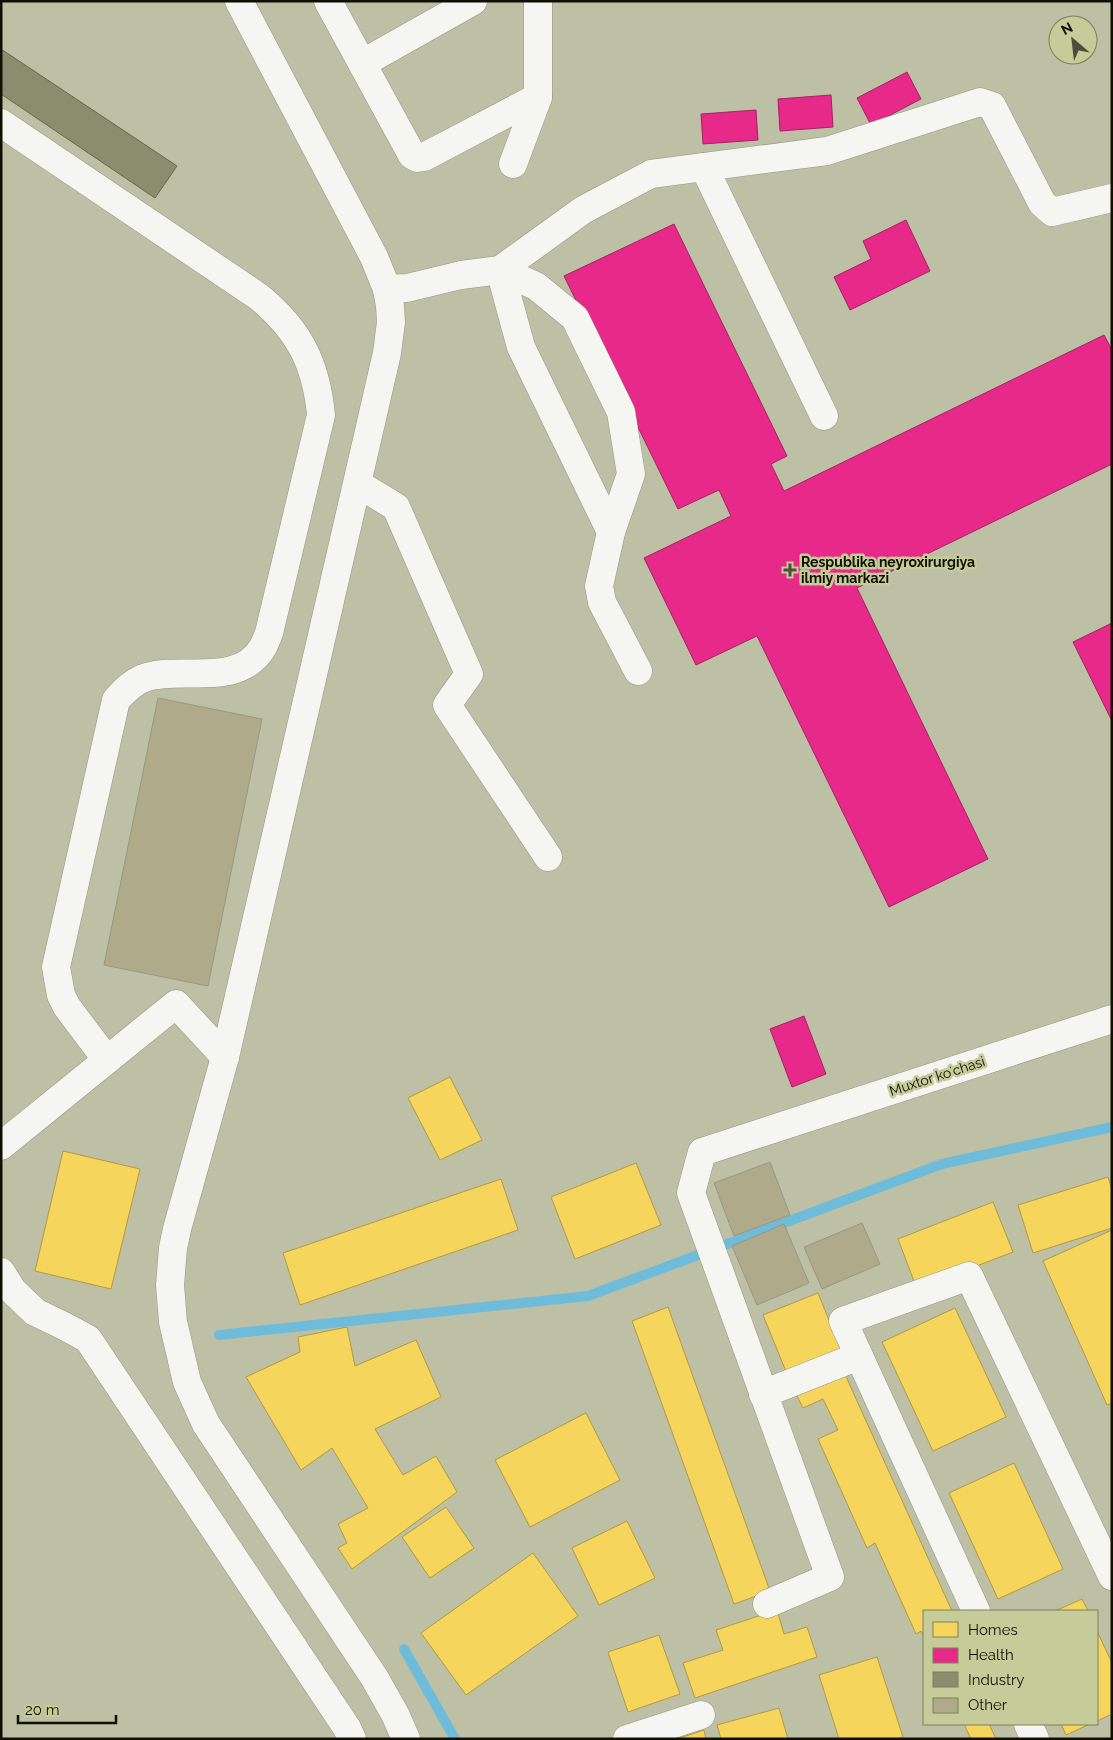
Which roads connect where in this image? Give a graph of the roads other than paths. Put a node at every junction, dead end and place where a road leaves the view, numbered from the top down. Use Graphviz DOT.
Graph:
graph roads {
  1 [pos="239,1"];
  2 [pos="328,1"];
  3 [pos="473,1"];
  4 [pos="538,1"];
  5 [pos="363,63"];
  6 [pos="538,97"];
  7 [pos="1,123"];
  8 [pos="513,164"];
  9 [pos="704,166"];
  10 [pos="1112,198"];
  11 [pos="500,270"];
  12 [pos="387,289"];
  13 [pos="824,416"];
  14 [pos="358,484"];
  15 [pos="611,532"];
  16 [pos="638,672"];
  17 [pos="548,857"];
  18 [pos="1112,1020"];
  19 [pos="226,1057"];
  20 [pos="107,1060"];
  21 [pos="1,1146"];
  22 [pos="1,1272"];
  23 [pos="859,1356"];
  24 [pos="763,1394"];
  25 [pos="1112,1576"];
  26 [pos="768,1604"];
  27 [pos="976,1610"];
  28 [pos="701,1715"];
  29 [pos="1028,1725"];
  30 [pos="352,1739"];
  31 [pos="406,1739"];
  32 [pos="627,1739"];
  33 [pos="1035,1739"];
  1 -- 12 [label="street"];
  2 -- 5 [label="street"];
  3 -- 5 [label="street"];
  4 -- 6 [label="street"];
  5 -- 6 [label="street"];
  6 -- 8 [label="street"];
  7 -- 20 [label="street"];
  9 -- 10 [label="street"];
  9 -- 11 [label="street"];
  9 -- 13 [label="street"];
  11 -- 12 [label="street"];
  11 -- 15 [label="street"];
  11 -- 15 [label="street"];
  12 -- 14 [label="street"];
  14 -- 17 [label="street"];
  14 -- 19 [label="street"];
  15 -- 16 [label="street"];
  18 -- 24 [label="street, Muxtor koʻchasi"];
  19 -- 20 [label="street"];
  19 -- 31 [label="street"];
  20 -- 21 [label="street"];
  22 -- 30 [label="street"];
  23 -- 24 [label="street"];
  23 -- 25 [label="street"];
  23 -- 27 [label="street"];
  24 -- 26 [label="street"];
  28 -- 32 [label="street"];
  29 -- 33 [label="street"];
}
